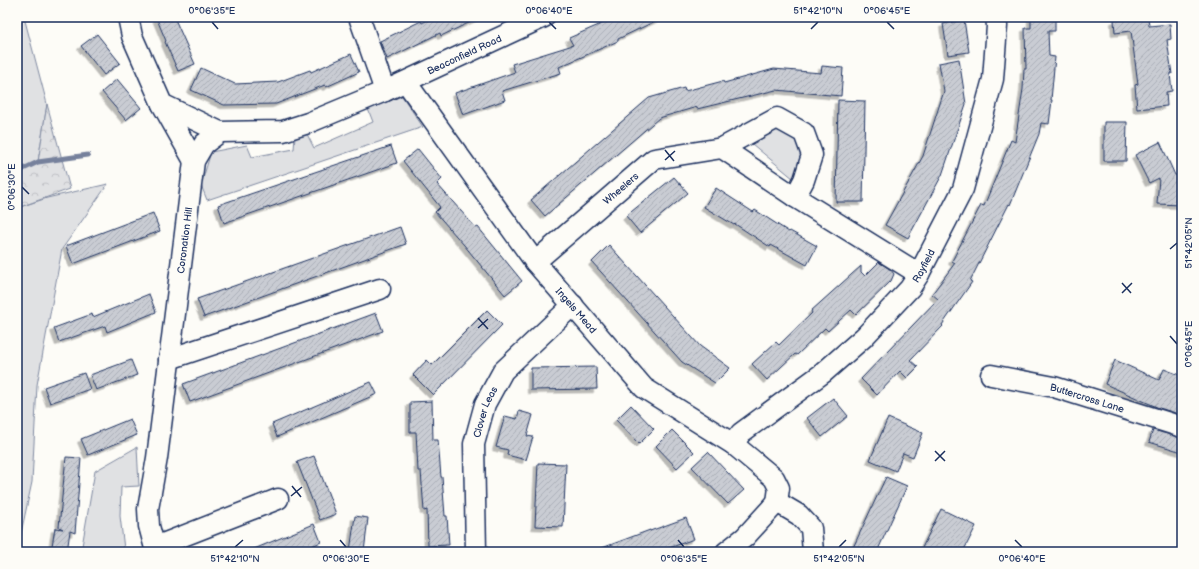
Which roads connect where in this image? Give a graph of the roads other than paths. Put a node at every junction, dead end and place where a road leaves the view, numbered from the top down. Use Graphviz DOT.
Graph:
graph roads {
  1 [pos="128,17"];
  2 [pos="359,17"];
  3 [pos="544,17"];
  4 [pos="996,17"];
  5 [pos="406,82"];
  6 [pos="385,91"];
  7 [pos="162,104"];
  8 [pos="220,132"];
  9 [pos="722,148"];
  10 [pos="194,161"];
  11 [pos="795,197"];
  12 [pos="535,262"];
  13 [pos="919,274"];
  14 [pos="380,289"];
  15 [pos="573,305"];
  16 [pos="169,359"];
  17 [pos="991,375"];
  18 [pos="1182,426"];
  19 [pos="733,444"];
  20 [pos="278,499"];
  21 [pos="777,502"];
  22 [pos="156,550"];
  23 [pos="476,552"];
  24 [pos="726,552"];
  25 [pos="813,552"];
  1 -- 7 [label="street"];
  2 -- 6 [label="street"];
  3 -- 5 [label="street, Beaconfield Road"];
  4 -- 13 [label="street, Rayfield"];
  5 -- 6 [label="street, Beaconfield Road"];
  5 -- 12 [label="street, Ingels Mead"];
  6 -- 8 [label="street, Beaconfield Road"];
  7 -- 8 [label="street"];
  7 -- 10 [label="street"];
  8 -- 10 [label="street, Coronation Hill"];
  9 -- 11 [label="street"];
  9 -- 11 [label="street, Wheelers"];
  9 -- 12 [label="street, Wheelers"];
  10 -- 16 [label="street, Coronation Hill"];
  11 -- 13 [label="street"];
  12 -- 15 [label="street, Ingels Mead"];
  13 -- 19 [label="street, Rayfield"];
  14 -- 16 [label="street"];
  15 -- 19 [label="street, Ingels Mead"];
  15 -- 23 [label="street, Clover Leas"];
  16 -- 22 [label="street, Coronation Hill"];
  17 -- 18 [label="street, Buttercross Lane"];
  19 -- 21 [label="street, Ingels Mead"];
  20 -- 22 [label="street, Coronation Hill"];
  21 -- 24 [label="street"];
  21 -- 25 [label="street"];
}
